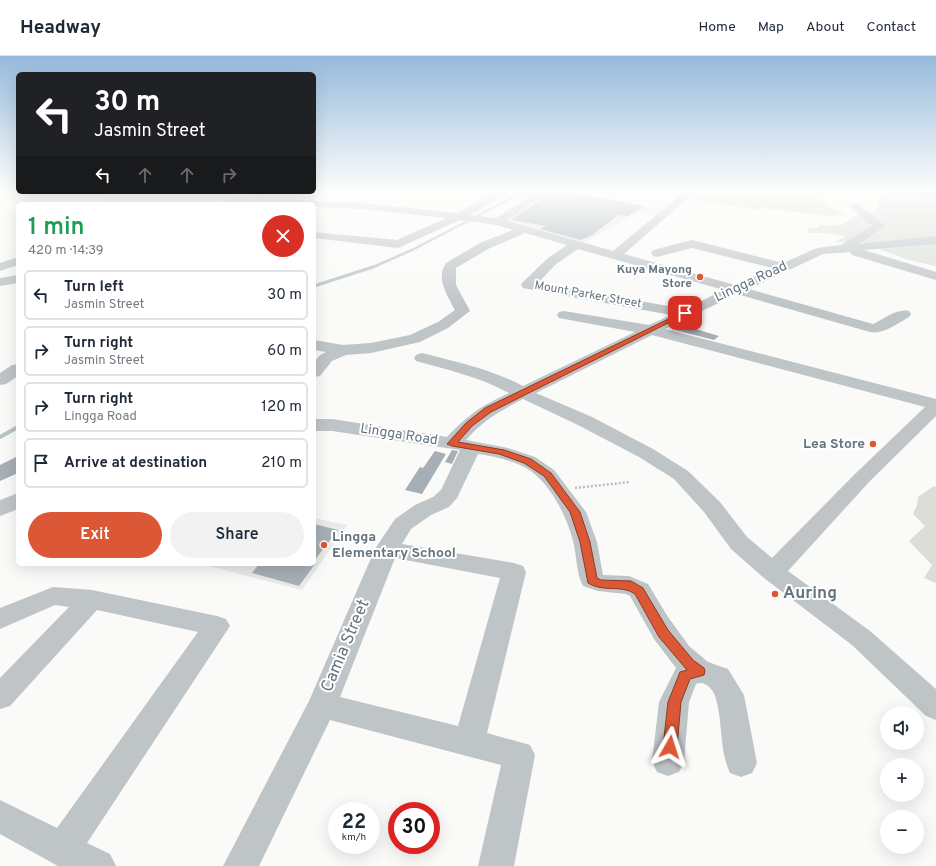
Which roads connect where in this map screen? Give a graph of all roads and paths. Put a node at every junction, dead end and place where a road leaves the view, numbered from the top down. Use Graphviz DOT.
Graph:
graph roads {
  1 [pos="432,229"];
  2 [pos="525,229"];
  3 [pos="646,229"];
  4 [pos="874,229"];
  5 [pos="316,235"];
  6 [pos="936,240"];
  7 [pos="578,244"];
  8 [pos="842,249"];
  9 [pos="657,253"];
  10 [pos="615,255"];
  11 [pos="16,262"];
  12 [pos="0,267"];
  13 [pos="784,267"];
  14 [pos="936,276"];
  15 [pos="16,279"];
  16 [pos="0,282"];
  17 [pos="734,290"];
  18 [pos="685,313"];
  19 [pos="904,314"];
  20 [pos="564,315"];
  21 [pos="650,330"];
  22 [pos="316,345"];
  23 [pos="343,350"];
  24 [pos="422,358"];
  25 [pos="316,370"];
  26 [pos="522,393"];
  27 [pos="936,405"];
  28 [pos="316,425"];
  29 [pos="462,445"];
  30 [pos="630,482"];
  31 [pos="559,490"];
  32 [pos="16,501"];
  33 [pos="0,509"];
  34 [pos="387,549"];
  35 [pos="773,572"];
  36 [pos="92,599"];
  37 [pos="0,619"];
  38 [pos="699,671"];
  39 [pos="0,697"];
  40 [pos="322,705"];
  41 [pos="936,707"];
  42 [pos="469,742"];
  43 [pos="668,762"];
  44 [pos="741,763"];
  45 [pos="0,816"];
  46 [pos="62,850"];
  47 [pos="98,866"];
  48 [pos="241,866"];
  49 [pos="496,866"];
  1 -- 5 [label="street"];
  2 -- 7 [label="street"];
  2 -- 23 [label="street"];
  3 -- 10 [label="street"];
  4 -- 8 [label="street"];
  6 -- 8 [label="street, Lingga Road"];
  7 -- 10 [label="street"];
  7 -- 18 [label="street, Mount Parker Street"];
  8 -- 13 [label="street, Lingga Road"];
  8 -- 14 [label="street"];
  9 -- 13 [label="street"];
  10 -- 17 [label="street"];
  11 -- 12 [label="street"];
  13 -- 17 [label="street, Lingga Road"];
  15 -- 16 [label="street"];
  17 -- 18 [label="street, Lingga Road"];
  17 -- 19 [label="street"];
  18 -- 21 [label="street, Lingga Road"];
  20 -- 21 [label="street"];
  21 -- 26 [label="street, Lingga Road"];
  21 -- 27 [label="street"];
  22 -- 23 [label="street"];
  23 -- 25 [label="street"];
  24 -- 26 [label="street"];
  26 -- 29 [label="street, Lingga Road"];
  26 -- 35 [label="street"];
  27 -- 35 [label="street"];
  28 -- 29 [label="street, Lingga Road"];
  29 -- 31 [label="street"];
  29 -- 34 [label="street, Camia Street"];
  30 -- 31 [label="path"];
  31 -- 38 [label="street"];
  32 -- 33 [label="street"];
  34 -- 40 [label="street, Camia Street"];
  34 -- 42 [label="street"];
  35 -- 41 [label="street"];
  36 -- 37 [label="street"];
  36 -- 39 [label="street"];
  36 -- 46 [label="street"];
  38 -- 43 [label="street"];
  38 -- 44 [label="street"];
  40 -- 42 [label="street"];
  40 -- 48 [label="street, Camia Street"];
  42 -- 49 [label="street"];
  45 -- 46 [label="street"];
  46 -- 47 [label="street"];
}
